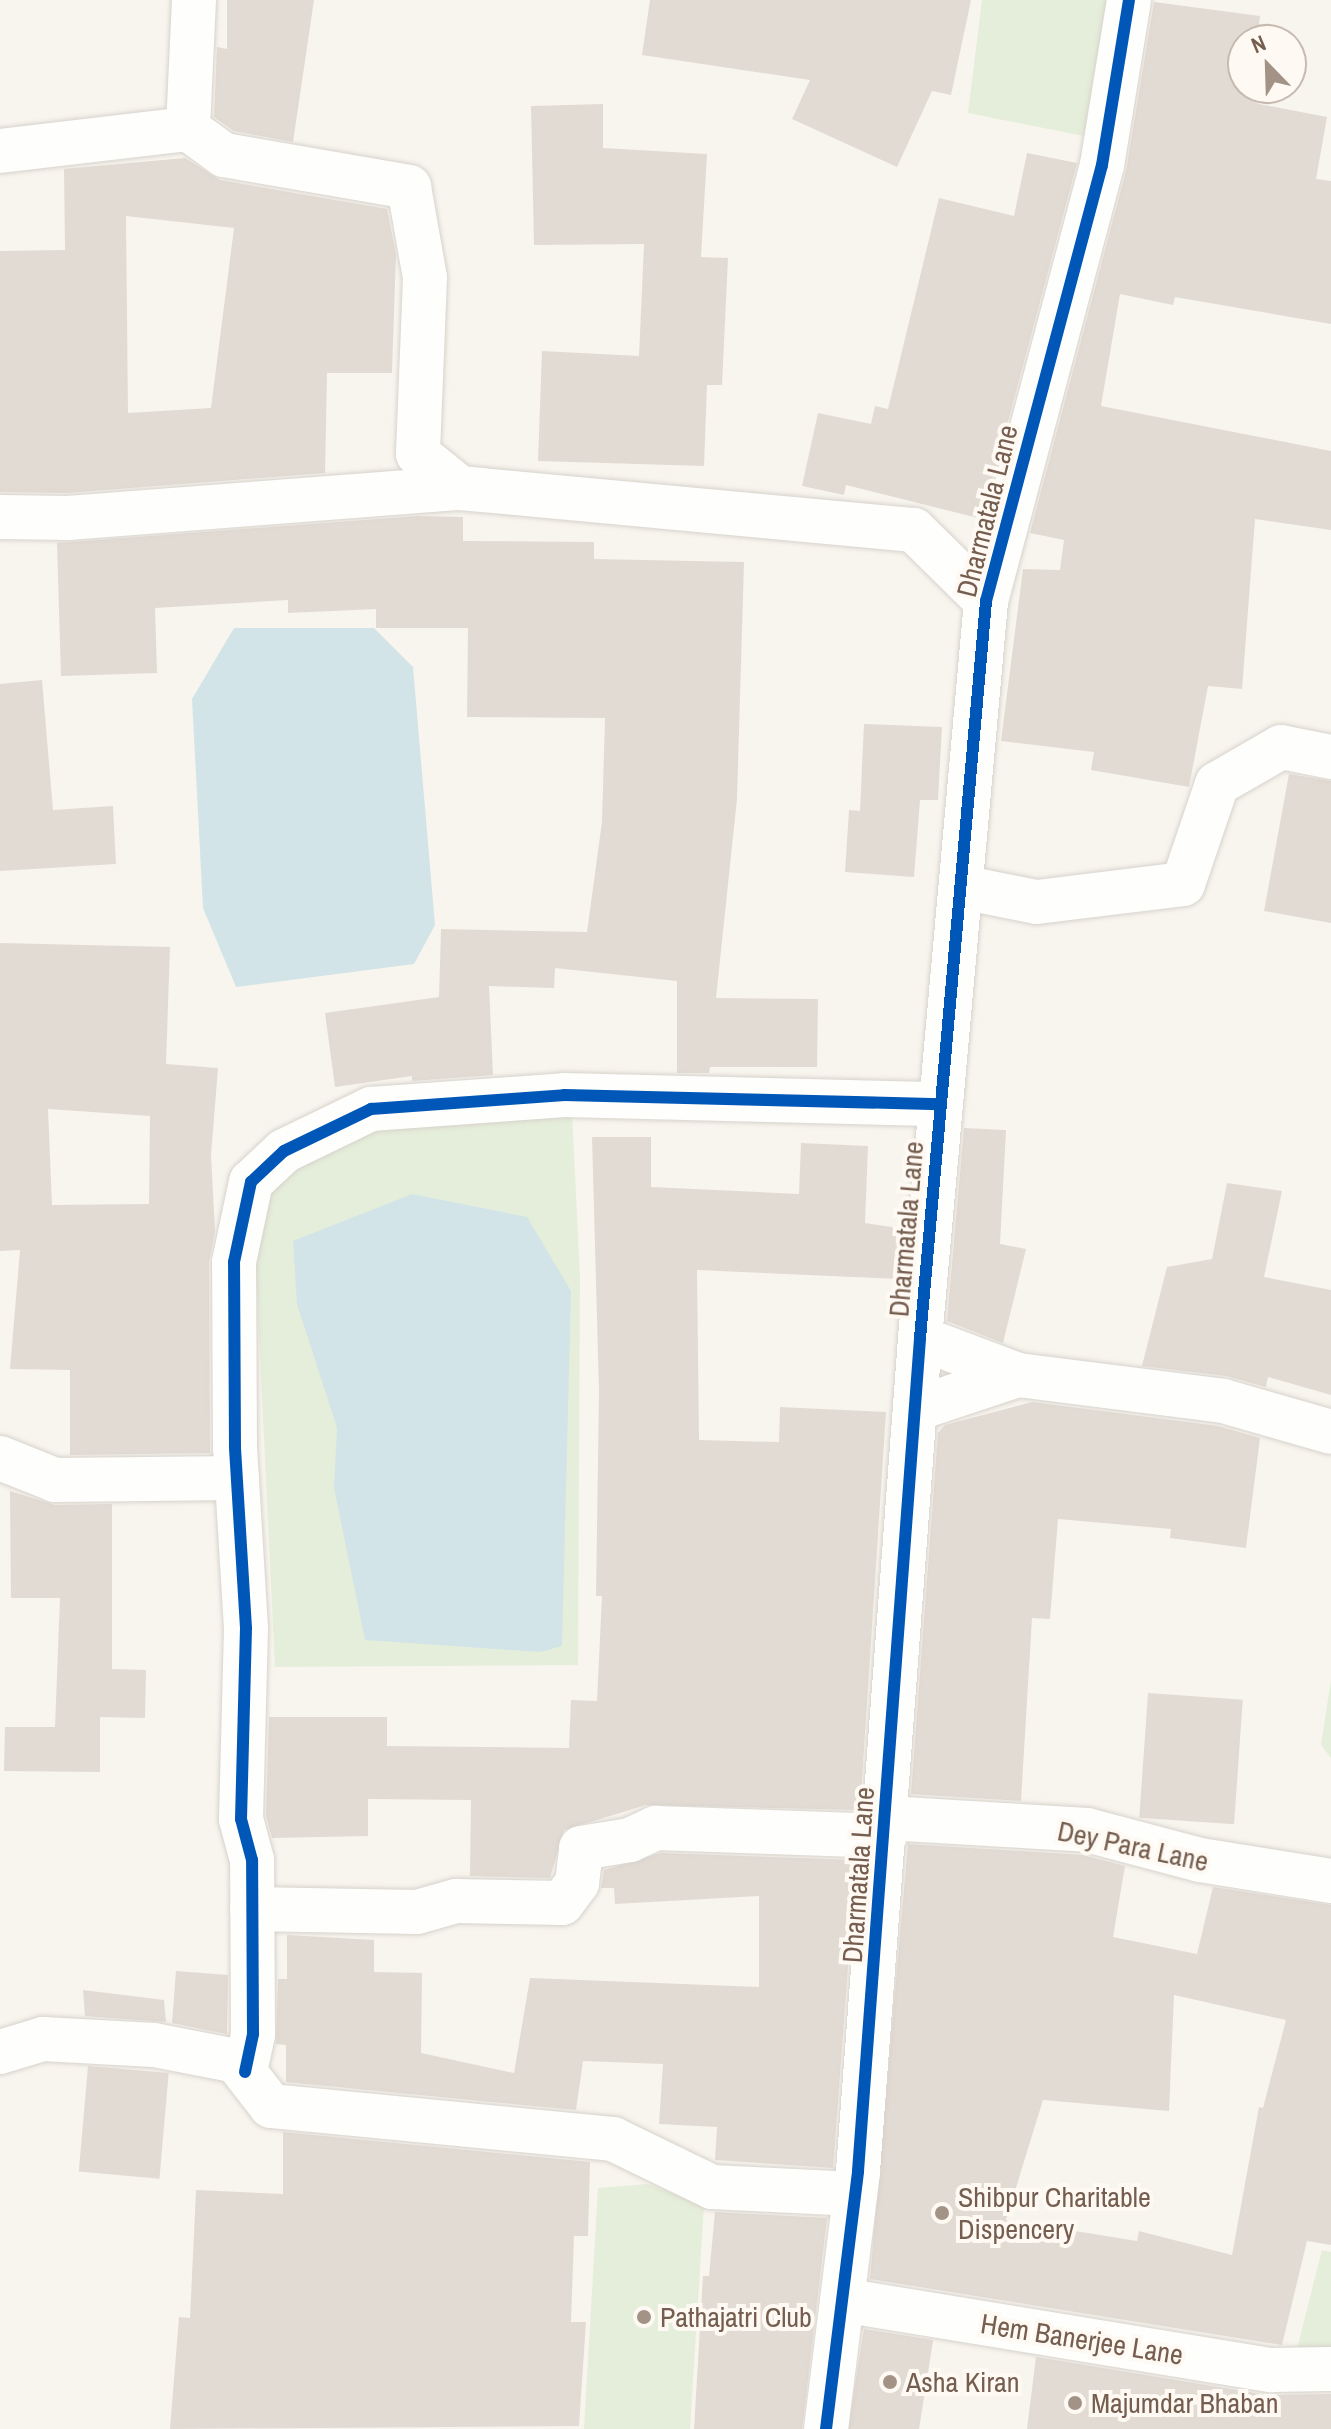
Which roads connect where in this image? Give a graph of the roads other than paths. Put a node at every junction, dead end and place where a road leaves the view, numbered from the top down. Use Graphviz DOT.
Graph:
graph roads {
  1 [pos="194,0"];
  2 [pos="1129,0"];
  3 [pos="188,129"];
  4 [pos="0,151"];
  5 [pos="460,488"];
  6 [pos="0,517"];
  7 [pos="986,601"];
  8 [pos="1331,757"];
  9 [pos="961,887"];
  10 [pos="941,1104"];
  11 [pos="920,1338"];
  12 [pos="1018,1375"];
  13 [pos="915,1409"];
  14 [pos="1331,1432"];
  15 [pos="0,1458"];
  16 [pos="237,1478"];
  17 [pos="886,1827"];
  18 [pos="1331,1881"];
  19 [pos="252,1909"];
  20 [pos="0,2052"];
  21 [pos="245,2072"];
  22 [pos="855,2194"];
  23 [pos="842,2300"];
  24 [pos="1327,2369"];
  25 [pos="826,2429"];
  1 -- 3 [label="street"];
  2 -- 7 [label="street, Dharmatala Lane"];
  3 -- 4 [label="street"];
  3 -- 5 [label="street"];
  5 -- 6 [label="street"];
  5 -- 7 [label="street"];
  7 -- 9 [label="street, Dharmatala Lane"];
  8 -- 9 [label="street"];
  9 -- 10 [label="street, Dharmatala Lane"];
  10 -- 11 [label="street, Dharmatala Lane"];
  10 -- 16 [label="street"];
  11 -- 12 [label="street"];
  11 -- 13 [label="street, Dharmatala Lane"];
  12 -- 13 [label="street"];
  12 -- 14 [label="street"];
  13 -- 17 [label="street, Dharmatala Lane"];
  15 -- 16 [label="street"];
  16 -- 19 [label="street"];
  17 -- 18 [label="street, Dey Para Lane"];
  17 -- 19 [label="street, Dey Para Lane"];
  17 -- 22 [label="street, Dharmatala Lane"];
  19 -- 21 [label="street"];
  20 -- 21 [label="street"];
  21 -- 22 [label="street"];
  22 -- 23 [label="street, Dharmatala Lane"];
  23 -- 24 [label="street, Hem Banerjee Lane"];
  23 -- 25 [label="street, Dharmatala Lane"];
}
